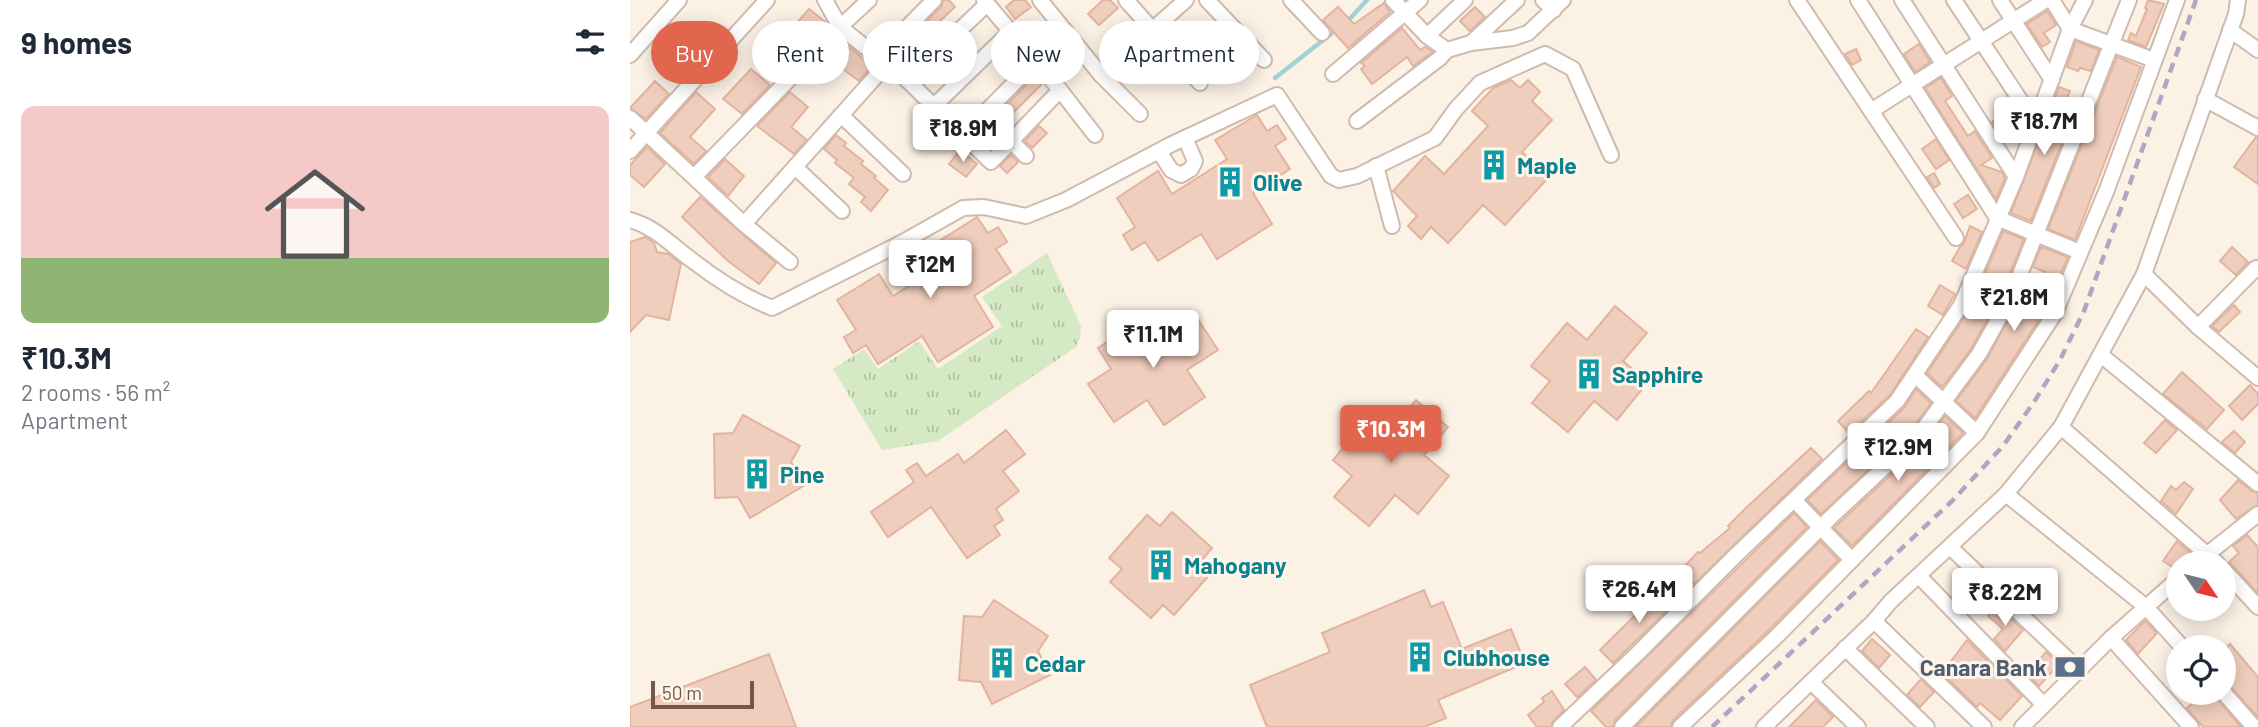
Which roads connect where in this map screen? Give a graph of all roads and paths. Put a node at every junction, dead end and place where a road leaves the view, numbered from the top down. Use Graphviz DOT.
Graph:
graph roads {
  1 [pos="679,0"];
  2 [pos="767,0"];
  3 [pos="825,0"];
  4 [pos="869,0"];
  5 [pos="934,0"];
  6 [pos="1040,0"];
  7 [pos="1126,0"];
  8 [pos="1185,0"];
  9 [pos="1207,0"];
  10 [pos="1291,0"];
  11 [pos="1393,0"];
  12 [pos="1420,0"];
  13 [pos="1465,0"];
  14 [pos="1517,0"];
  15 [pos="1797,0"];
  16 [pos="1858,0"];
  17 [pos="1902,0"];
  18 [pos="1954,0"];
  19 [pos="2000,0"];
  20 [pos="2049,0"];
  21 [pos="2085,0"];
  22 [pos="2129,0"];
  23 [pos="2177,0"];
  24 [pos="2238,0"];
  25 [pos="985,2"];
  26 [pos="1553,3"];
  27 [pos="1406,14"];
  28 [pos="2013,19"];
  29 [pos="837,21"];
  30 [pos="846,21"];
  31 [pos="916,21"];
  32 [pos="966,21"];
  33 [pos="1001,21"];
  34 [pos="1143,21"];
  35 [pos="1160,21"];
  36 [pos="2070,29"];
  37 [pos="2231,30"];
  38 [pos="1322,33"];
  39 [pos="849,34"];
  40 [pos="1427,36"];
  41 [pos="1981,41"];
  42 [pos="1471,43"];
  43 [pos="2110,44"];
  44 [pos="863,46"];
  45 [pos="991,50"];
  46 [pos="1447,50"];
  47 [pos="2258,50"];
  48 [pos="630,55"];
  49 [pos="1264,60"];
  50 [pos="2154,60"];
  51 [pos="1944,65"];
  52 [pos="1099,73"];
  53 [pos="1333,74"];
  54 [pos="2052,80"];
  55 [pos="785,84"];
  56 [pos="865,84"];
  57 [pos="911,84"];
  58 [pos="1013,84"];
  59 [pos="1055,84"];
  60 [pos="1110,84"];
  61 [pos="1913,85"];
  62 [pos="1060,90"];
  63 [pos="2205,99"];
  64 [pos="934,106"];
  65 [pos="1871,111"];
  66 [pos="1140,114"];
  67 [pos="841,115"];
  68 [pos="630,118"];
  69 [pos="1357,121"];
  70 [pos="2036,124"];
  71 [pos="2258,128"];
  72 [pos="646,133"];
  73 [pos="963,135"];
  74 [pos="1095,135"];
  75 [pos="1185,138"];
  76 [pos="1011,141"];
  77 [pos="630,150"];
  78 [pos="1158,151"];
  79 [pos="1611,155"];
  80 [pos="1026,156"];
  81 [pos="1376,166"];
  82 [pos="795,167"];
  83 [pos="902,174"];
  84 [pos="695,176"];
  85 [pos="2016,177"];
  86 [pos="842,211"];
  87 [pos="1997,218"];
  88 [pos="630,220"];
  89 [pos="744,223"];
  90 [pos="1391,226"];
  91 [pos="2037,233"];
  92 [pos="1955,238"];
  93 [pos="2080,252"];
  94 [pos="790,261"];
  95 [pos="2257,268"];
  96 [pos="2144,274"];
  97 [pos="2198,327"];
  98 [pos="2101,355"];
  99 [pos="1915,375"];
  100 [pos="2258,378"];
  101 [pos="1943,403"];
  102 [pos="2061,427"];
  103 [pos="1977,433"];
  104 [pos="2258,484"];
  105 [pos="2006,494"];
  106 [pos="1794,500"];
  107 [pos="2258,514"];
  108 [pos="1820,528"];
  109 [pos="1950,547"];
  110 [pos="2207,551"];
  111 [pos="2209,551"];
  112 [pos="1852,560"];
  113 [pos="1919,576"];
  114 [pos="2236,583"];
  115 [pos="2166,589"];
  116 [pos="2146,607"];
  117 [pos="2258,607"];
  118 [pos="1874,621"];
  119 [pos="2171,635"];
  120 [pos="2111,638"];
  121 [pos="1845,648"];
  122 [pos="2079,670"];
  123 [pos="1811,682"];
  124 [pos="2043,704"];
  125 [pos="2235,705"];
  126 [pos="1560,727"];
  127 [pos="1622,727"];
  128 [pos="1679,727"];
  129 [pos="1764,727"];
  130 [pos="1858,727"];
  131 [pos="1927,727"];
  132 [pos="1984,727"];
  133 [pos="2022,727"];
  134 [pos="2191,727"];
  135 [pos="2254,727"];
  1 -- 48 [label="street"];
  2 -- 72 [label="street"];
  3 -- 29 [label="street"];
  4 -- 30 [label="street"];
  5 -- 31 [label="street"];
  6 -- 52 [label="street"];
  7 -- 34 [label="street"];
  8 -- 35 [label="street"];
  9 -- 49 [label="street"];
  10 -- 38 [label="street"];
  11 -- 27 [label="street"];
  12 -- 27 [label="street"];
  13 -- 40 [label="street"];
  14 -- 42 [label="street"];
  15 -- 65 [label="street"];
  16 -- 61 [label="street"];
  17 -- 51 [label="street"];
  18 -- 41 [label="street"];
  19 -- 28 [label="street"];
  20 -- 28 [label="street"];
  20 -- 36 [label="street"];
  21 -- 36 [label="street"];
  22 -- 43 [label="street"];
  23 -- 50 [label="street"];
  24 -- 37 [label="street"];
  25 -- 32 [label="street"];
  25 -- 33 [label="street"];
  26 -- 42 [label="street"];
  27 -- 40 [label="street"];
  27 -- 53 [label="street"];
  28 -- 41 [label="street"];
  28 -- 54 [label="street"];
  36 -- 43 [label="street"];
  36 -- 54 [label="street"];
  37 -- 47 [label="street"];
  37 -- 63 [label="street"];
  39 -- 44 [label="street"];
  40 -- 46 [label="street"];
  41 -- 51 [label="street"];
  41 -- 70 [label="street"];
  42 -- 46 [label="street"];
  43 -- 50 [label="street"];
  43 -- 91 [label="street"];
  45 -- 64 [label="street"];
  46 -- 69 [label="street"];
  50 -- 93 [label="street"];
  51 -- 61 [label="street"];
  51 -- 85 [label="street"];
  54 -- 70 [label="street"];
  55 -- 84 [label="street"];
  56 -- 67 [label="street"];
  57 -- 64 [label="street"];
  58 -- 73 [label="street"];
  59 -- 62 [label="street"];
  60 -- 66 [label="street"];
  61 -- 65 [label="street"];
  61 -- 87 [label="street"];
  62 -- 74 [label="street"];
  62 -- 76 [label="street"];
  63 -- 71 [label="street"];
  63 -- 96 [label="street"];
  64 -- 73 [label="street"];
  65 -- 92 [label="street"];
  67 -- 82 [label="street"];
  67 -- 83 [label="street"];
  68 -- 72 [label="street"];
  70 -- 85 [label="street"];
  72 -- 77 [label="street"];
  72 -- 84 [label="street"];
  73 -- 76 [label="street"];
  75 -- 78 [label="street"];
  75 -- 78 [label="street"];
  75 -- 81 [label="street"];
  76 -- 80 [label="street"];
  78 -- 88 [label="street"];
  79 -- 81 [label="street"];
  81 -- 90 [label="street"];
  82 -- 86 [label="street"];
  82 -- 89 [label="street"];
  84 -- 89 [label="street"];
  85 -- 87 [label="street"];
  87 -- 91 [label="street"];
  87 -- 99 [label="street"];
  89 -- 94 [label="street"];
  91 -- 93 [label="street"];
  91 -- 101 [label="street"];
  93 -- 103 [label="street"];
  95 -- 97 [label="street"];
  96 -- 97 [label="street"];
  96 -- 98 [label="street"];
  97 -- 100 [label="street"];
  98 -- 102 [label="street"];
  98 -- 104 [label="street"];
  99 -- 101 [label="street"];
  99 -- 106 [label="street"];
  101 -- 103 [label="street"];
  101 -- 108 [label="street"];
  102 -- 105 [label="street"];
  102 -- 110 [label="street"];
  103 -- 112 [label="street"];
  105 -- 109 [label="street"];
  105 -- 116 [label="street"];
  106 -- 108 [label="street"];
  106 -- 126 [label="street"];
  107 -- 111 [label="street"];
  108 -- 112 [label="street"];
  108 -- 127 [label="street"];
  109 -- 113 [label="street"];
  109 -- 122 [label="street"];
  112 -- 128 [label="street"];
  113 -- 118 [label="street"];
  113 -- 124 [label="street"];
  114 -- 117 [label="street"];
  115 -- 116 [label="street"];
  116 -- 119 [label="street"];
  116 -- 120 [label="street"];
  118 -- 121 [label="street"];
  118 -- 132 [label="street"];
  120 -- 122 [label="street"];
  120 -- 134 [label="street"];
  121 -- 123 [label="street"];
  121 -- 131 [label="street"];
  122 -- 124 [label="street"];
  123 -- 129 [label="street"];
  123 -- 130 [label="street"];
  124 -- 133 [label="street"];
  125 -- 135 [label="street"];
}
